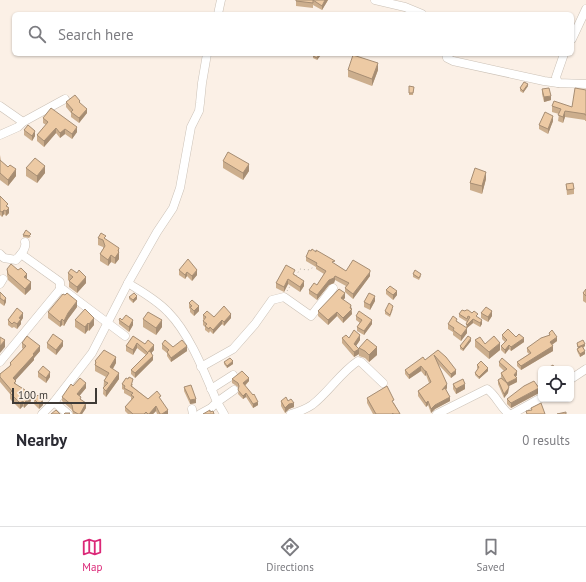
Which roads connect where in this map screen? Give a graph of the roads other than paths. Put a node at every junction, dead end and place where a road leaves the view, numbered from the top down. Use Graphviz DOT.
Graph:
graph roads {
  1 [pos="221,0"];
  2 [pos="375,0"];
  3 [pos="586,9"];
  4 [pos="218,12"];
  5 [pos="417,12"];
  6 [pos="574,35"];
  7 [pos="207,56"];
  8 [pos="446,56"];
  9 [pos="563,56"];
  10 [pos="558,83"];
  11 [pos="586,84"];
  12 [pos="65,99"];
  13 [pos="0,106"];
  14 [pos="23,122"];
  15 [pos="0,135"];
  16 [pos="26,242"];
  17 [pos="0,254"];
  18 [pos="21,254"];
  19 [pos="128,283"];
  20 [pos="333,288"];
  21 [pos="60,289"];
  22 [pos="107,322"];
  23 [pos="125,336"];
  24 [pos="0,362"];
  25 [pos="201,368"];
  26 [pos="586,369"];
  27 [pos="233,375"];
  28 [pos="574,377"];
  29 [pos="383,383"];
  30 [pos="211,389"];
  31 [pos="234,390"];
  32 [pos="538,400"];
  33 [pos="54,402"];
  34 [pos="217,402"];
  35 [pos="42,414"];
  36 [pos="68,414"];
  37 [pos="200,414"];
  38 [pos="224,414"];
  39 [pos="291,414"];
  40 [pos="437,414"];
  41 [pos="509,414"];
  42 [pos="512,414"];
  1 -- 4 [label="street"];
  2 -- 5 [label="street"];
  3 -- 6 [label="street"];
  7 -- 19 [label="street"];
  8 -- 10 [label="street"];
  9 -- 10 [label="street"];
  10 -- 11 [label="street"];
  12 -- 14 [label="street"];
  13 -- 14 [label="street"];
  14 -- 15 [label="street"];
  16 -- 18 [label="street"];
  17 -- 18 [label="street"];
  18 -- 21 [label="street"];
  19 -- 22 [label="street"];
  19 -- 25 [label="street"];
  20 -- 25 [label="street"];
  21 -- 22 [label="street"];
  21 -- 24 [label="street"];
  22 -- 23 [label="street"];
  22 -- 33 [label="street"];
  25 -- 30 [label="street"];
  26 -- 28 [label="street"];
  27 -- 30 [label="street"];
  29 -- 39 [label="street"];
  30 -- 34 [label="street"];
  31 -- 34 [label="street"];
  32 -- 42 [label="street"];
  33 -- 35 [label="street"];
  33 -- 36 [label="street"];
  34 -- 37 [label="street"];
  34 -- 38 [label="street"];
  40 -- 41 [label="street"];
}
